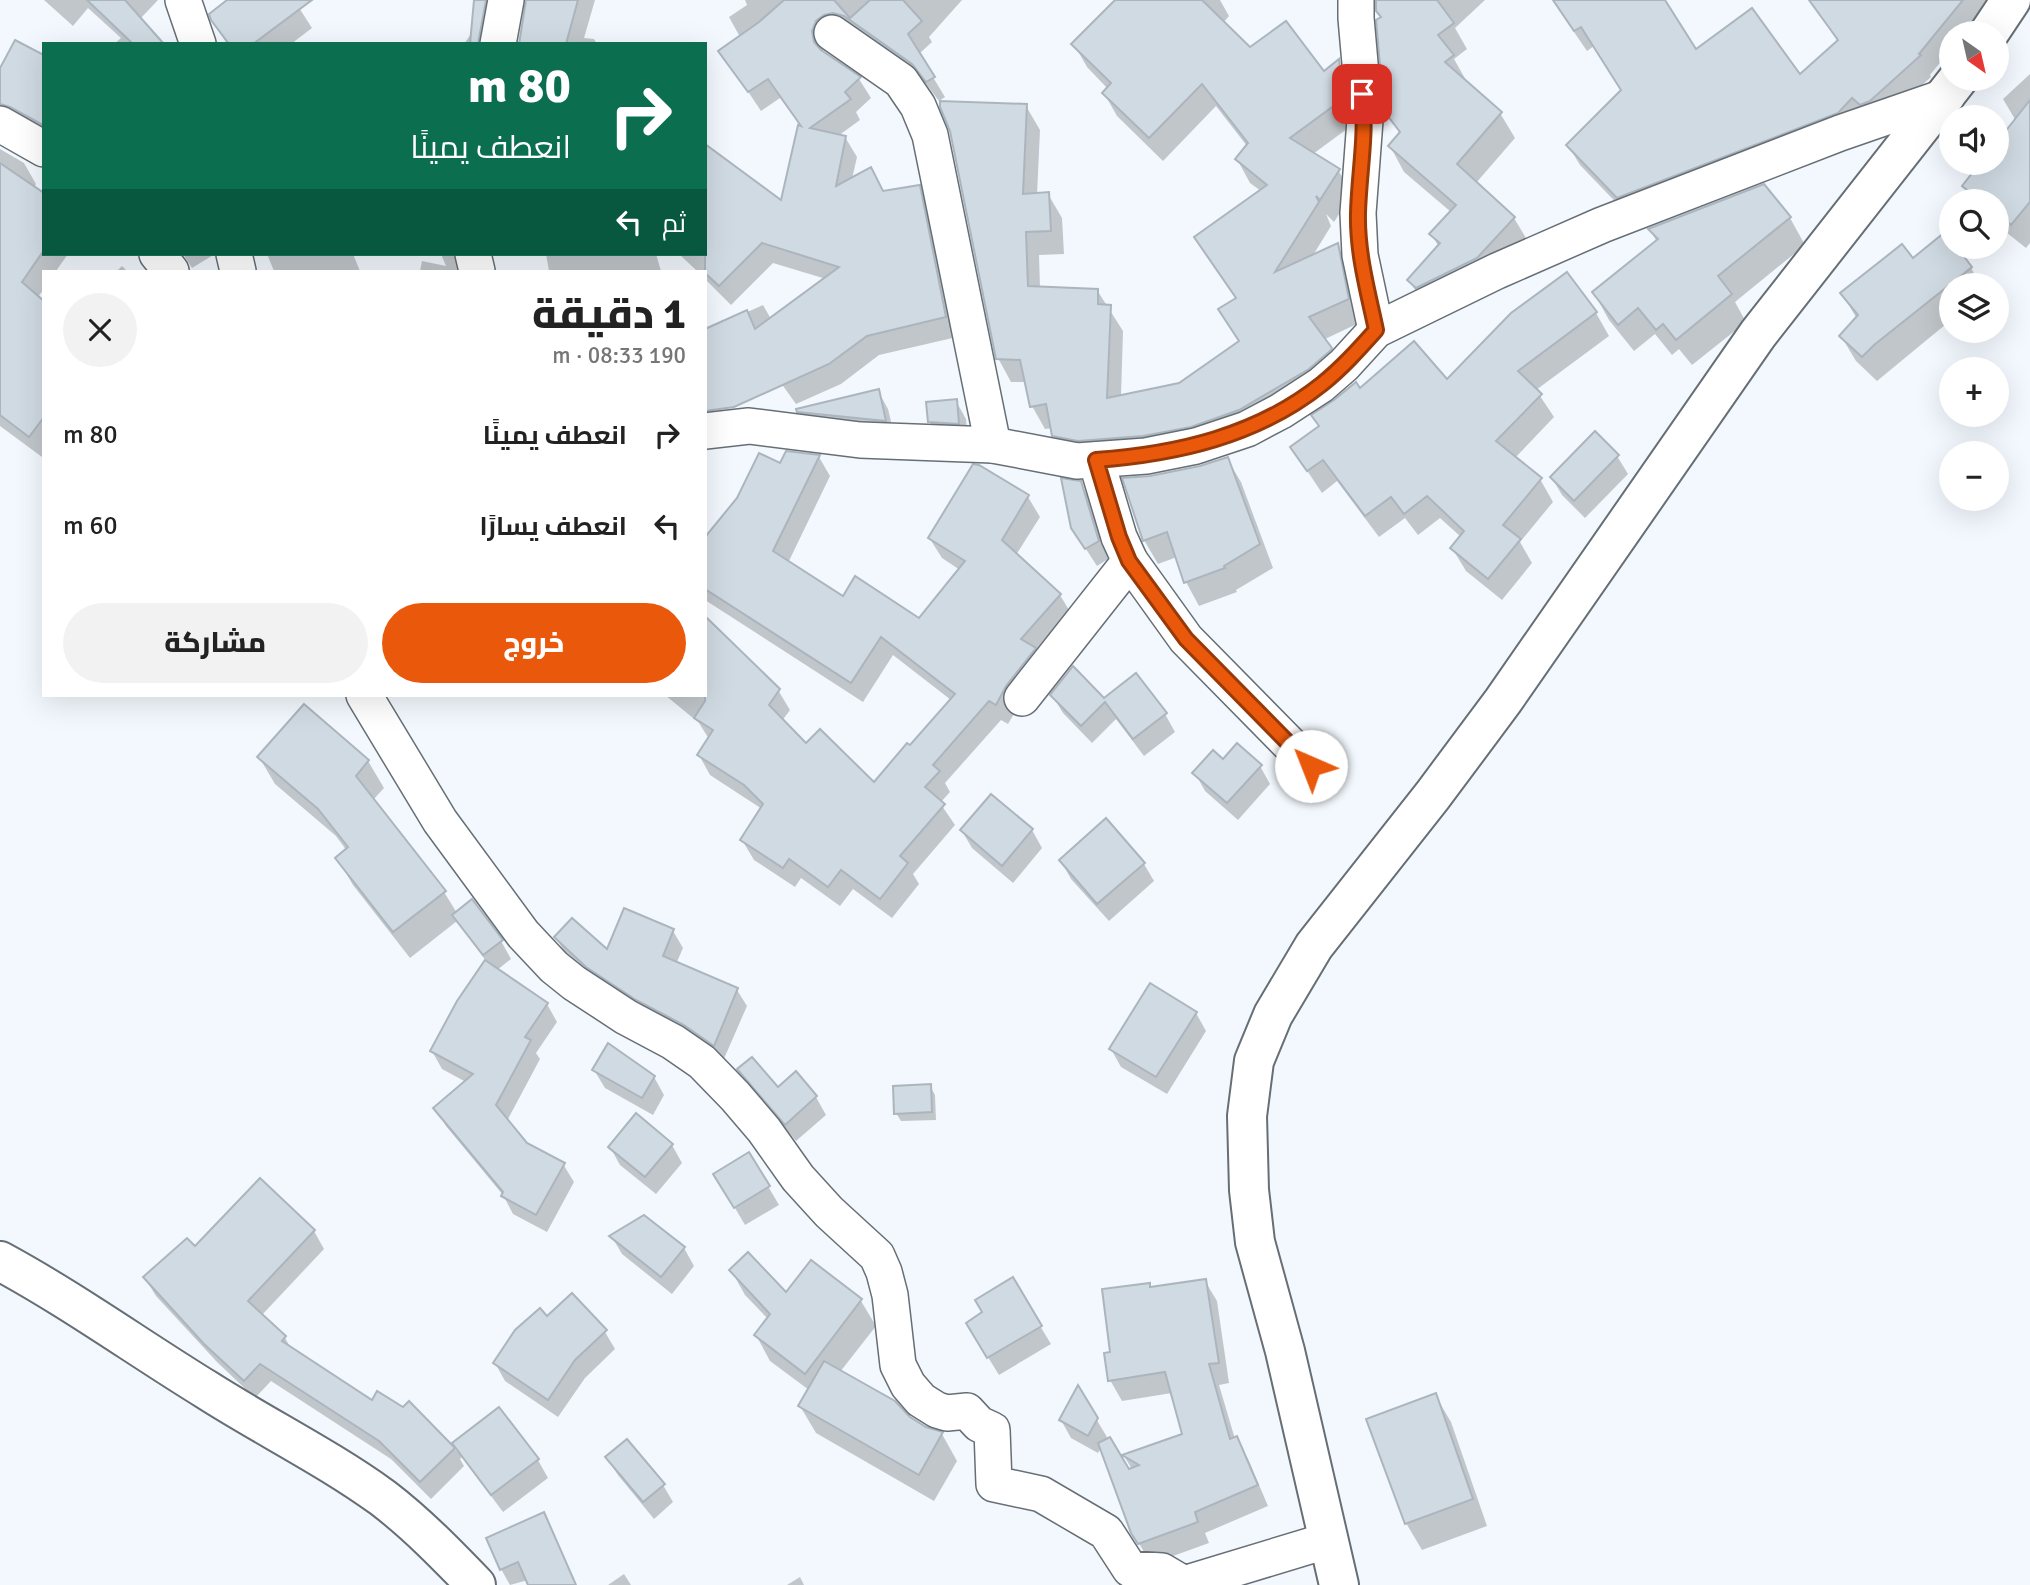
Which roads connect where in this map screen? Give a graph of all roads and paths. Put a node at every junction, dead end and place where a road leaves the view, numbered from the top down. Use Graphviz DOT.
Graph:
graph roads {
  1 [pos="183,0"];
  2 [pos="506,0"];
  3 [pos="1356,0"];
  4 [pos="2011,0"];
  5 [pos="1997,21"];
  6 [pos="832,33"];
  7 [pos="197,42"];
  8 [pos="498,42"];
  9 [pos="1943,91"];
  10 [pos="1950,91"];
  11 [pos="0,124"];
  12 [pos="42,148"];
  13 [pos="159,256"];
  14 [pos="170,270"];
  15 [pos="1376,330"];
  16 [pos="707,431"];
  17 [pos="993,445"];
  18 [pos="1096,460"];
  19 [pos="1129,561"];
  20 [pos="365,697"];
  21 [pos="1022,698"];
  22 [pos="1311,766"];
  23 [pos="0,1261"];
  24 [pos="1329,1540"];
  25 [pos="476,1585"];
  26 [pos="1339,1585"];
  1 -- 7 [label="street"];
  2 -- 8 [label="street"];
  3 -- 15 [label="street"];
  4 -- 5 [label="main road"];
  6 -- 17 [label="street"];
  9 -- 15 [label="street"];
  10 -- 24 [label="main road"];
  11 -- 12 [label="street"];
  13 -- 14 [label="street"];
  15 -- 18 [label="street"];
  16 -- 17 [label="street"];
  17 -- 18 [label="street"];
  18 -- 19 [label="street"];
  19 -- 21 [label="street"];
  19 -- 22 [label="street"];
  20 -- 24 [label="street"];
  23 -- 25 [label="main road"];
  24 -- 26 [label="main road"];
}
